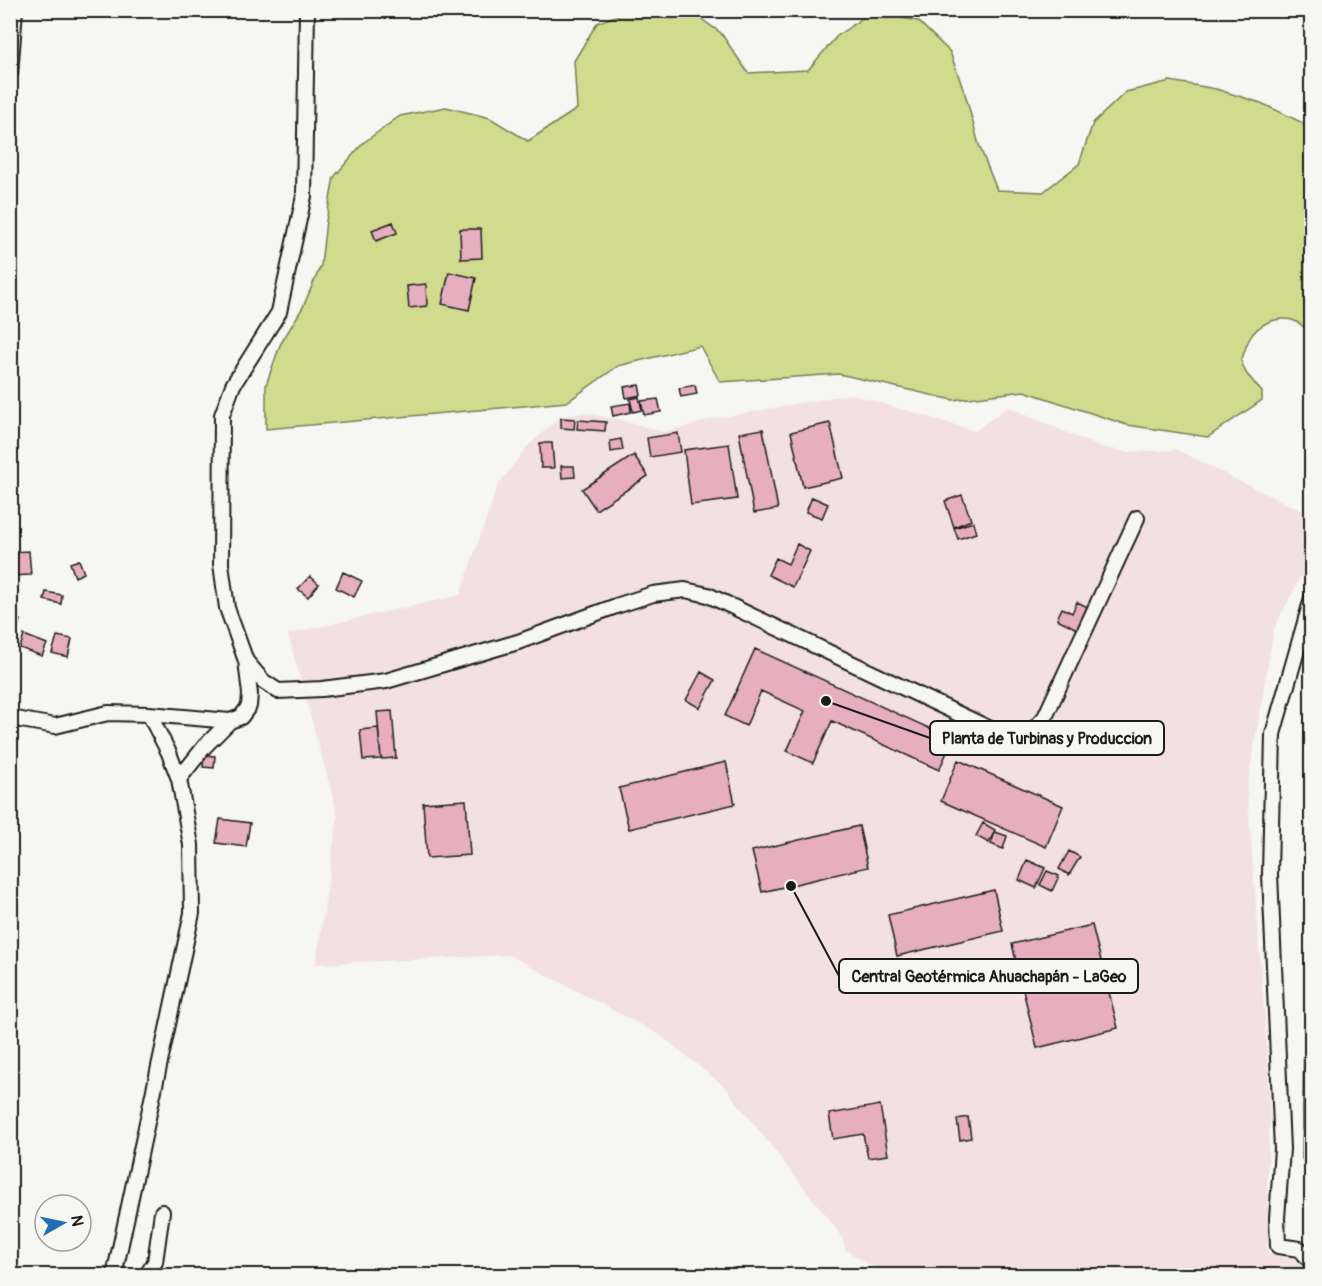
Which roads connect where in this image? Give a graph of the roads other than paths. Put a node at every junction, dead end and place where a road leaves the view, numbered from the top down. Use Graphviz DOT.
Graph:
graph roads {
  1 [pos="15,10"];
  2 [pos="307,10"];
  3 [pos="11,65"];
  4 [pos="1137,518"];
  5 [pos="1311,598"];
  6 [pos="246,661"];
  7 [pos="149,714"];
  8 [pos="10,718"];
  9 [pos="230,721"];
  10 [pos="179,779"];
  11 [pos="162,1212"];
  12 [pos="1311,1263"];
  13 [pos="114,1275"];
  14 [pos="146,1275"];
  1 -- 3 [label="street"];
  2 -- 6 [label="street"];
  4 -- 6 [label="street"];
  5 -- 12 [label="street"];
  6 -- 9 [label="street"];
  7 -- 8 [label="street"];
  7 -- 9 [label="street"];
  7 -- 10 [label="street"];
  9 -- 10 [label="street"];
  10 -- 13 [label="street"];
  11 -- 14 [label="street"];
}
